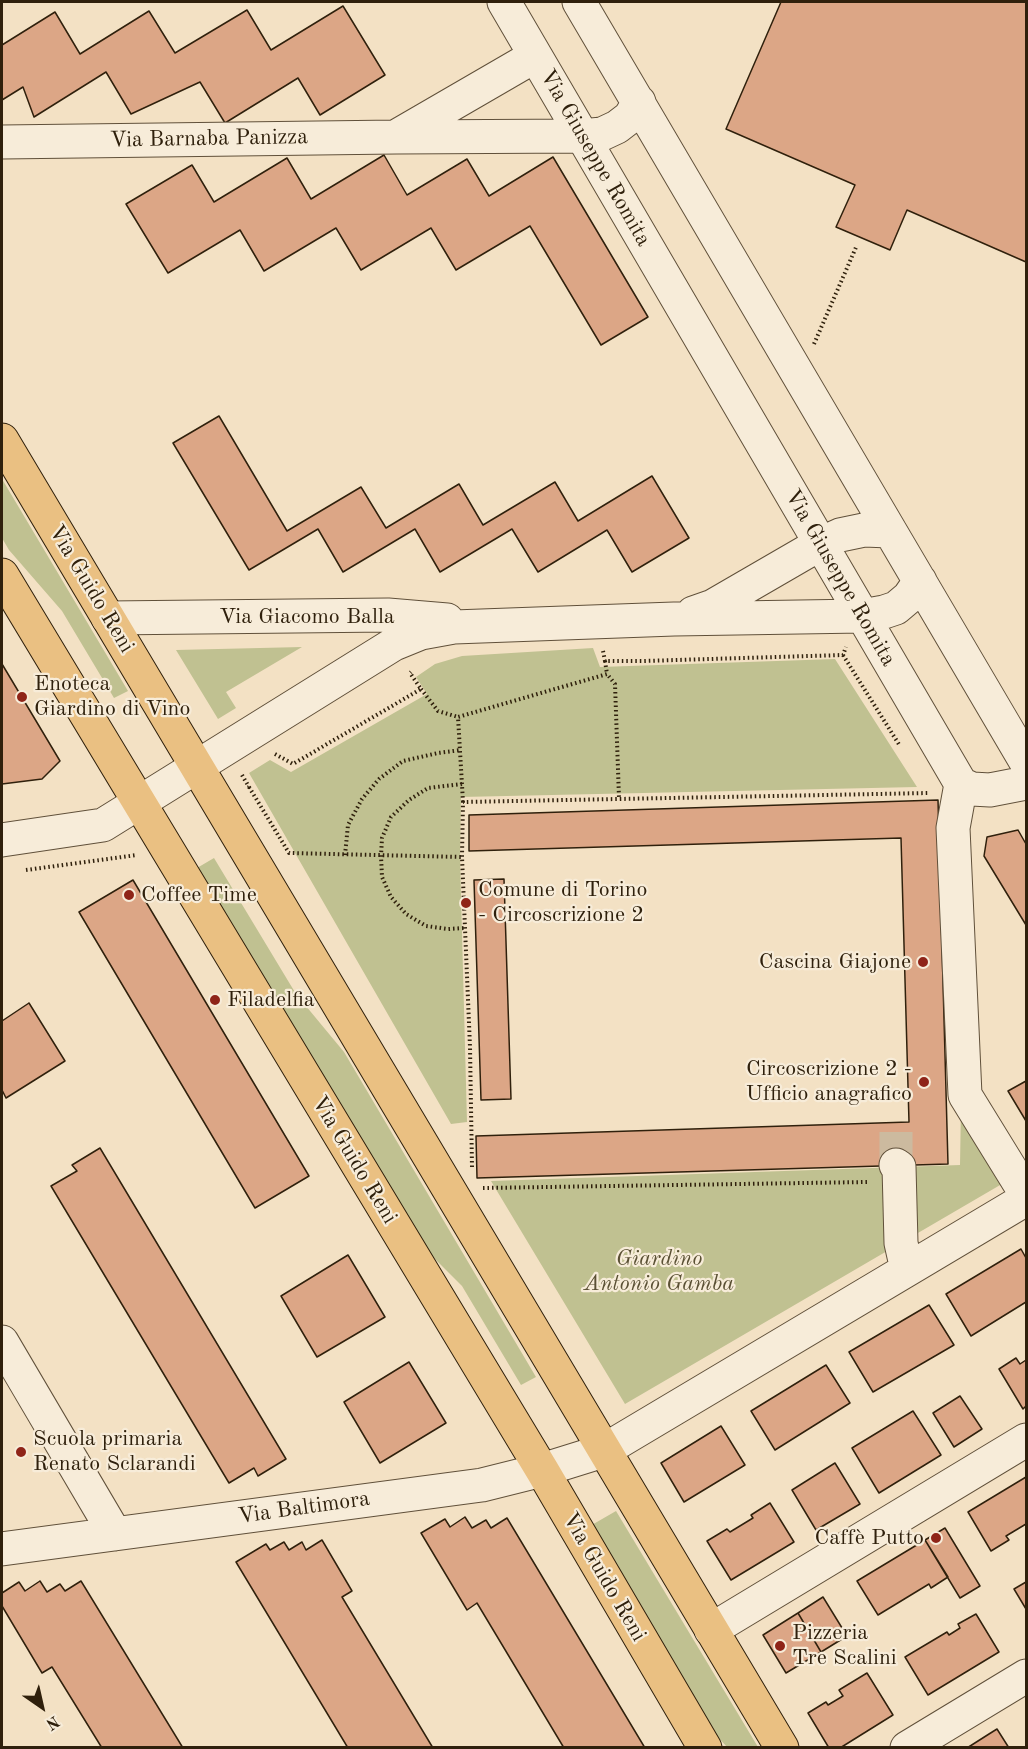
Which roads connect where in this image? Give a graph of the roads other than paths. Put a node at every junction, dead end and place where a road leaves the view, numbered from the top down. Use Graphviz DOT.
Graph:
graph roads {
  1 [pos="504,2"];
  2 [pos="579,2"];
  3 [pos="536,56"];
  4 [pos="639,102"];
  5 [pos="396,136"];
  6 [pos="582,136"];
  7 [pos="9,146"];
  8 [pos="2,440"];
  9 [pos="890,531"];
  10 [pos="820,544"];
  11 [pos="2,574"];
  12 [pos="920,581"];
  13 [pos="849,616"];
  14 [pos="108,618"];
  15 [pos="674,619"];
  16 [pos="506,625"];
  17 [pos="1026,762"];
  18 [pos="197,765"];
  19 [pos="1026,783"];
  20 [pos="949,789"];
  21 [pos="140,803"];
  22 [pos="2,840"];
  23 [pos="898,1173"];
  24 [pos="1026,1194"];
  25 [pos="1026,1199"];
  26 [pos="908,1270"];
  27 [pos="2,1342"];
  28 [pos="1026,1440"];
  29 [pos="603,1451"];
  30 [pos="542,1470"];
  31 [pos="116,1534"];
  32 [pos="2,1549"];
  33 [pos="711,1630"];
  34 [pos="1026,1676"];
  35 [pos="705,1748"];
  36 [pos="782,1748"];
  37 [pos="907,1748"];
  1 -- 3 [label="street, Via Giuseppe Romita"];
  2 -- 4 [label="street"];
  3 -- 5 [label="street, Via Barnaba Panizza"];
  3 -- 6 [label="street, Via Giuseppe Romita"];
  4 -- 6 [label="street, Via Barnaba Panizza"];
  4 -- 9 [label="street"];
  5 -- 6 [label="street, Via Barnaba Panizza"];
  5 -- 7 [label="street, Via Barnaba Panizza"];
  6 -- 10 [label="street, Via Giuseppe Romita"];
  8 -- 14 [label="main road, Via Guido Reni"];
  9 -- 10 [label="street, Via Giacomo Balla"];
  9 -- 12 [label="street"];
  10 -- 13 [label="street, Via Giuseppe Romita"];
  10 -- 15 [label="street, Via Giacomo Balla"];
  11 -- 21 [label="main road, Via Guido Reni"];
  12 -- 13 [label="street, Via Giacomo Balla"];
  12 -- 17 [label="street"];
  13 -- 15 [label="street, Via Giacomo Balla"];
  13 -- 20 [label="street, Via Giuseppe Romita"];
  14 -- 16 [label="street, Via Giacomo Balla"];
  14 -- 18 [label="main road, Via Guido Reni"];
  15 -- 16 [label="street, Via Giacomo Balla"];
  16 -- 18 [label="street, Via Giacomo Balla"];
  18 -- 21 [label="street, Via Giacomo Balla"];
  18 -- 29 [label="main road, Via Guido Reni"];
  19 -- 20 [label="street"];
  20 -- 24 [label="street"];
  21 -- 22 [label="street, Via Giacomo Balla"];
  21 -- 30 [label="main road, Via Guido Reni"];
  23 -- 26 [label="street"];
  25 -- 26 [label="street"];
  26 -- 29 [label="street"];
  27 -- 31 [label="street"];
  28 -- 33 [label="street"];
  29 -- 30 [label="street, Via Baltimora"];
  29 -- 33 [label="main road, Via Guido Reni"];
  30 -- 31 [label="street, Via Baltimora"];
  30 -- 35 [label="main road, Via Guido Reni"];
  31 -- 32 [label="street, Via Baltimora"];
  33 -- 36 [label="main road, Via Guido Reni"];
  34 -- 37 [label="street"];
}
